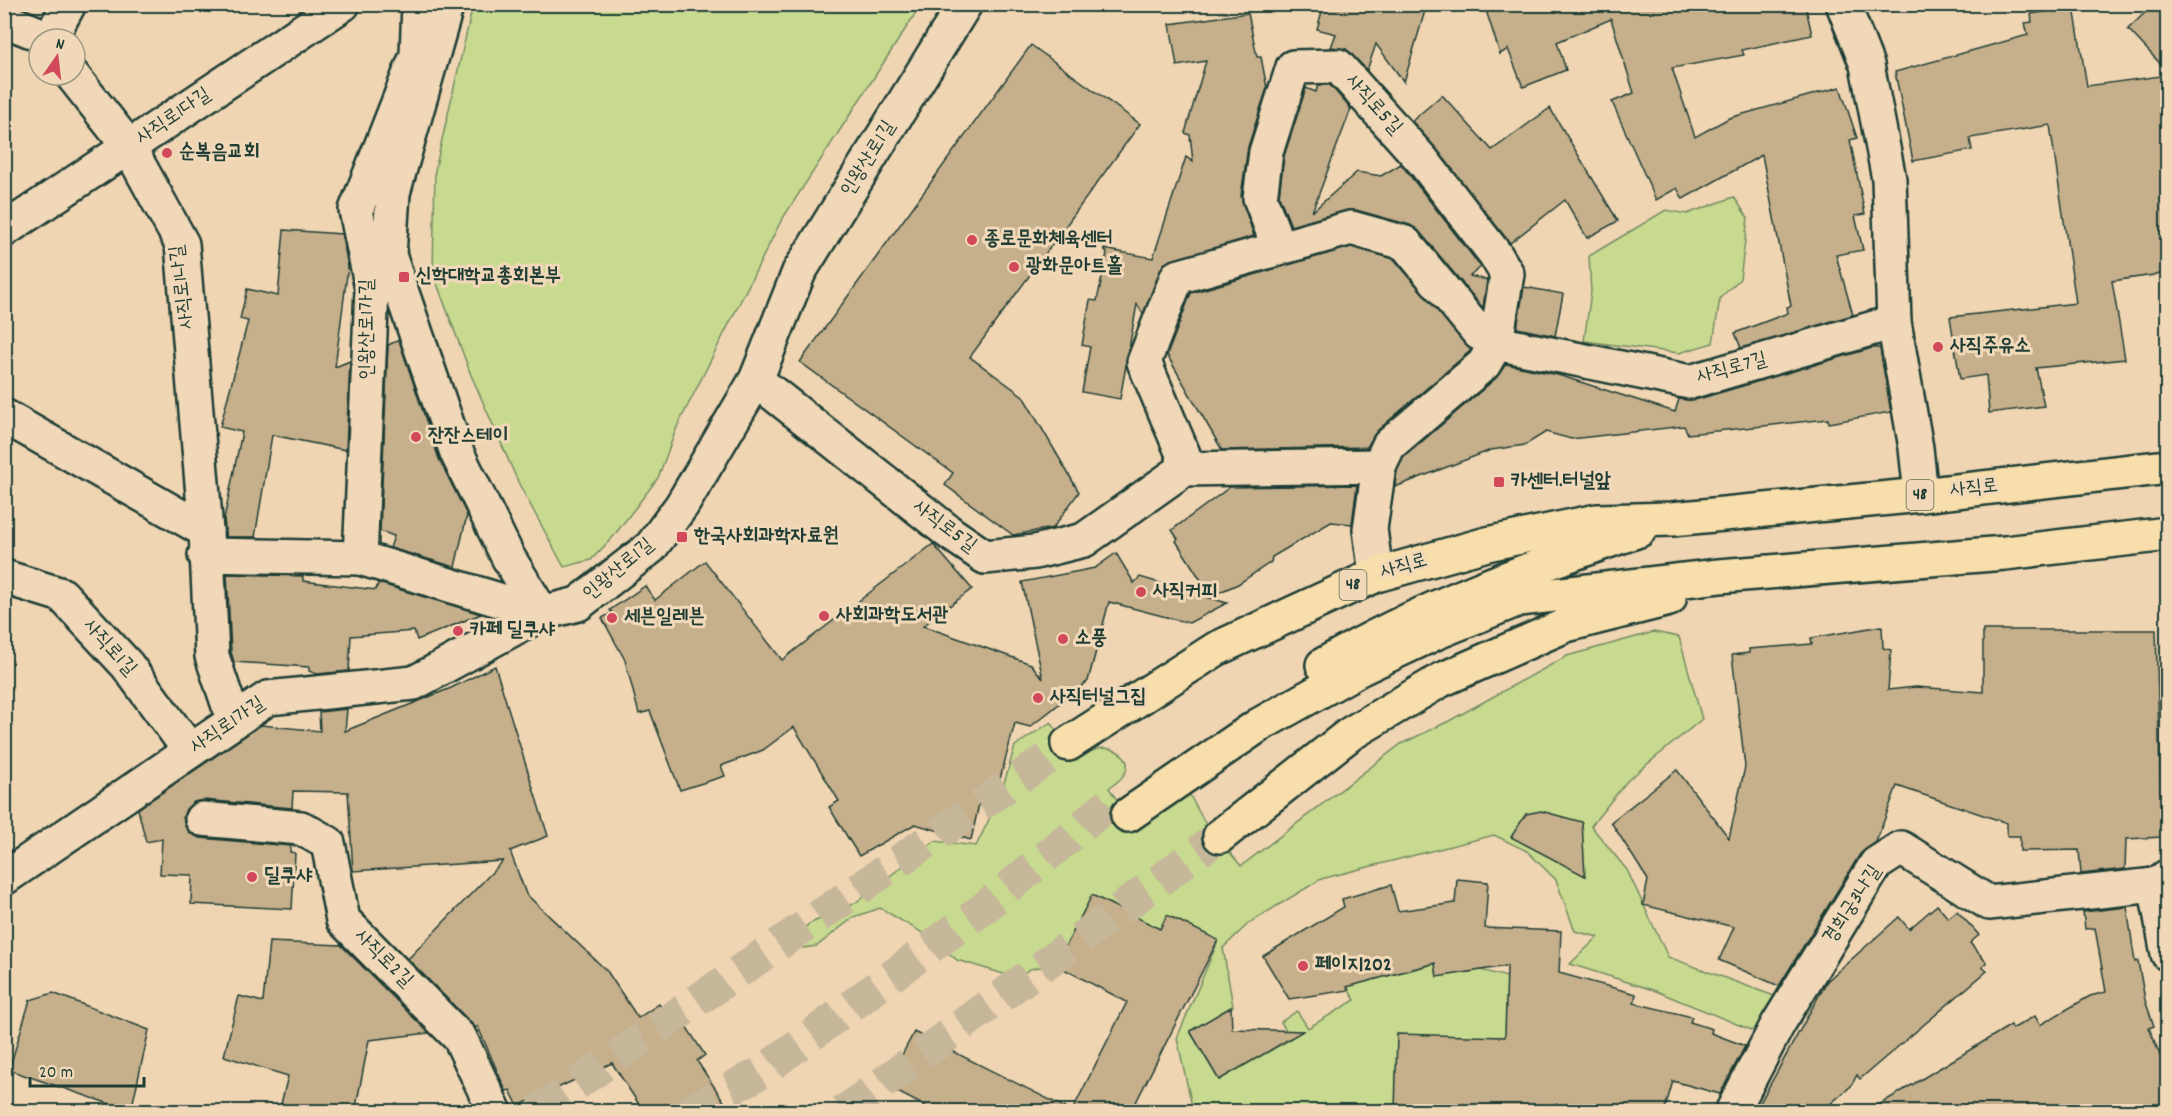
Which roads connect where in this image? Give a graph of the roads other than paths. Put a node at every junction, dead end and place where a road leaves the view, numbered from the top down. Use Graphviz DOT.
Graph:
graph roads {
  1 [pos="69,4"];
  2 [pos="343,4"];
  3 [pos="419,4"];
  4 [pos="447,4"];
  5 [pos="965,4"];
  6 [pos="1843,4"];
  7 [pos="4,20"];
  8 [pos="56,27"];
  9 [pos="27,29"];
  10 [pos="82,87"];
  11 [pos="129,147"];
  12 [pos="4,230"];
  13 [pos="1279,248"];
  14 [pos="1894,322"];
  15 [pos="1496,343"];
  16 [pos="756,380"];
  17 [pos="4,416"];
  18 [pos="1379,466"];
  19 [pos="2168,467"];
  20 [pos="1184,470"];
  21 [pos="1921,495"];
  22 [pos="1672,519"];
  23 [pos="2166,536"];
  24 [pos="205,543"];
  25 [pos="360,558"];
  26 [pos="1376,575"];
  27 [pos="1719,576"];
  28 [pos="4,577"];
  29 [pos="542,613"];
  30 [pos="234,721"];
  31 [pos="1068,744"];
  32 [pos="190,751"];
  33 [pos="202,819"];
  34 [pos="1220,836"];
  35 [pos="4,878"];
  36 [pos="2161,880"];
  37 [pos="2168,954"];
  38 [pos="495,1112"];
  39 [pos="1732,1112"];
  1 -- 8 [label="street"];
  2 -- 11 [label="street, 사직로1다길"];
  3 -- 25 [label="street, 인왕산로1가길"];
  4 -- 29 [label="street"];
  5 -- 16 [label="street, 인왕산로1길"];
  6 -- 14 [label="street"];
  7 -- 9 [label="street"];
  10 -- 11 [label="street, 사직로1나길"];
  11 -- 12 [label="street, 사직로1다길"];
  11 -- 24 [label="street, 사직로1나길"];
  13 -- 15 [label="street"];
  13 -- 15 [label="street, 사직로5길"];
  13 -- 20 [label="street"];
  14 -- 15 [label="street, 사직로7길"];
  14 -- 21 [label="street"];
  15 -- 18 [label="street, 사직로5길"];
  16 -- 20 [label="street, 사직로5길"];
  16 -- 29 [label="street, 인왕산로1길"];
  17 -- 24 [label="street"];
  18 -- 20 [label="street"];
  18 -- 26 [label="street, 사직로5길"];
  19 -- 21 [label="main road, 사직로 / 48"];
  21 -- 22 [label="main road, 사직로 / 48"];
  22 -- 26 [label="main road, 사직로 / 48"];
  22 -- 27 [label="main road, 사직로 / 48"];
  23 -- 27 [label="main road, 사직로 / 48"];
  24 -- 25 [label="street"];
  24 -- 30 [label="street, 사직로1나길"];
  25 -- 29 [label="street"];
  26 -- 31 [label="main road, 사직로 / 48"];
  27 -- 34 [label="main road, 사직로 / 48"];
  28 -- 32 [label="street, 사직로1길"];
  29 -- 30 [label="street, 사직로1가길"];
  30 -- 32 [label="street, 사직로1가길"];
  32 -- 35 [label="street, 사직로1가길"];
  33 -- 38 [label="street, 사직로2길"];
  36 -- 37 [label="street"];
  36 -- 39 [label="street, 경희궁3나길"];
}
